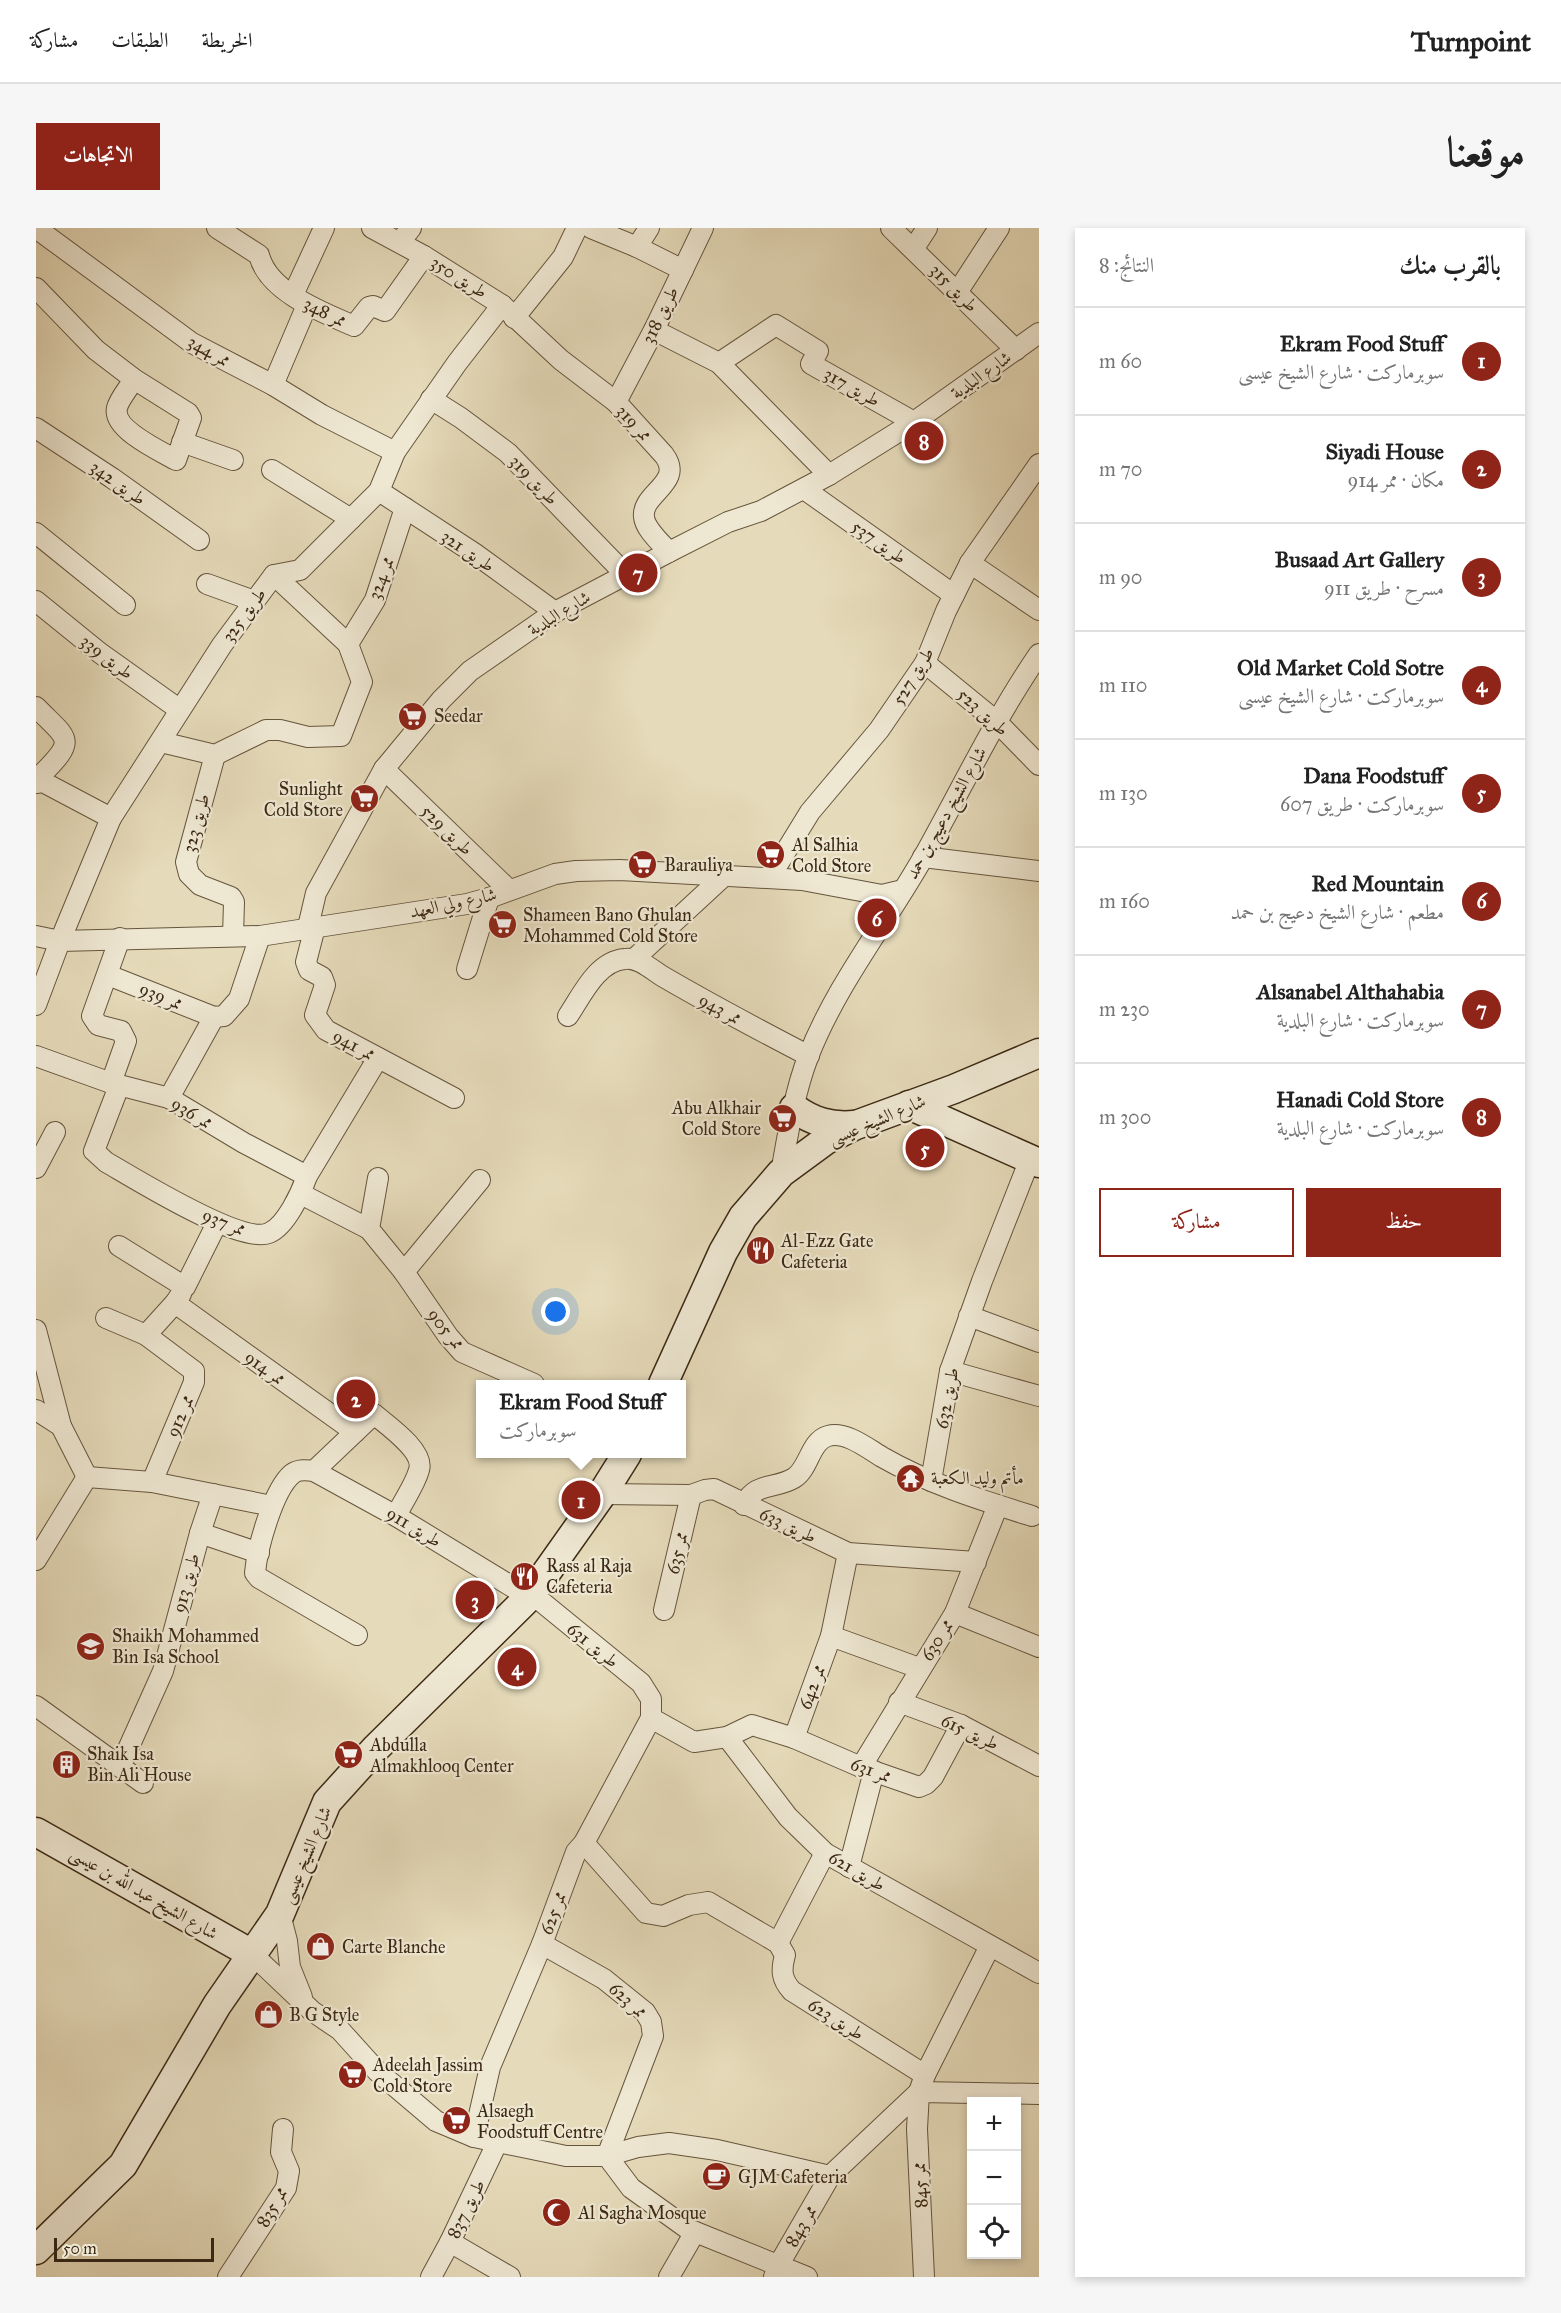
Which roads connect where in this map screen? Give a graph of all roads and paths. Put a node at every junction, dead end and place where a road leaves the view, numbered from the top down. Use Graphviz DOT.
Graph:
graph roads {
  1 [pos="36,228"];
  2 [pos="217,228"];
  3 [pos="324,228"];
  4 [pos="372,228"];
  5 [pos="577,228"];
  6 [pos="591,228"];
  7 [pos="649,228"];
  8 [pos="703,228"];
  9 [pos="891,228"];
  10 [pos="927,228"];
  11 [pos="999,228"];
  12 [pos="405,235"];
  13 [pos="637,247"];
  14 [pos="914,248"];
  15 [pos="424,256"];
  16 [pos="683,270"];
  17 [pos="36,288"];
  18 [pos="958,291"];
  19 [pos="300,300"];
  20 [pos="508,311"];
  21 [pos="654,330"];
  22 [pos="1039,333"];
  23 [pos="1016,350"];
  24 [pos="719,363"];
  25 [pos="134,379"];
  26 [pos="273,385"];
  27 [pos="431,399"];
  28 [pos="616,402"];
  29 [pos="915,422"];
  30 [pos="36,428"];
  31 [pos="182,442"];
  32 [pos="395,452"];
  33 [pos="233,460"];
  34 [pos="1039,464"];
  35 [pos="272,470"];
  36 [pos="829,475"];
  37 [pos="804,489"];
  38 [pos="379,491"];
  39 [pos="405,508"];
  40 [pos="351,519"];
  41 [pos="36,533"];
  42 [pos="199,540"];
  43 [pos="669,552"];
  44 [pos="970,563"];
  45 [pos="273,575"];
  46 [pos="626,575"];
  47 [pos="207,584"];
  48 [pos="954,595"];
  49 [pos="254,601"];
  50 [pos="36,602"];
  51 [pos="125,605"];
  52 [pos="1039,610"];
  53 [pos="555,612"];
  54 [pos="348,644"];
  55 [pos="1039,654"];
  56 [pos="925,663"];
  57 [pos="36,707"];
  58 [pos="180,710"];
  59 [pos="996,721"];
  60 [pos="161,742"];
  61 [pos="215,755"];
  62 [pos="1039,765"];
  63 [pos="384,769"];
  64 [pos="40,777"];
  65 [pos="111,818"];
  66 [pos="923,857"];
  67 [pos="1039,871"];
  68 [pos="725,875"];
  69 [pos="770,878"];
  70 [pos="509,890"];
  71 [pos="903,890"];
  72 [pos="489,898"];
  73 [pos="312,927"];
  74 [pos="36,936"];
  75 [pos="233,936"];
  76 [pos="260,936"];
  77 [pos="120,938"];
  78 [pos="60,941"];
  79 [pos="634,959"];
  80 [pos="467,969"];
  81 [pos="108,975"];
  82 [pos="36,1005"];
  83 [pos="568,1016"];
  84 [pos="214,1017"];
  85 [pos="1039,1053"];
  86 [pos="36,1056"];
  87 [pos="809,1056"];
  88 [pos="378,1058"];
  89 [pos="115,1085"];
  90 [pos="170,1098"];
  91 [pos="454,1098"];
  92 [pos="909,1105"];
  93 [pos="794,1108"];
  94 [pos="856,1125"];
  95 [pos="55,1132"];
  96 [pos="1034,1161"];
  97 [pos="36,1167"];
  98 [pos="781,1173"];
  99 [pos="378,1178"];
  100 [pos="480,1180"];
  101 [pos="304,1185"];
  102 [pos="218,1223"];
  103 [pos="369,1229"];
  104 [pos="119,1246"];
  105 [pos="404,1272"];
  106 [pos="180,1295"];
  107 [pos="969,1316"];
  108 [pos="106,1318"];
  109 [pos="36,1330"];
  110 [pos="146,1335"];
  111 [pos="1039,1342"];
  112 [pos="950,1371"];
  113 [pos="525,1380"];
  114 [pos="665,1380"];
  115 [pos="1039,1396"];
  116 [pos="36,1410"];
  117 [pos="61,1426"];
  118 [pos="355,1432"];
  119 [pos="624,1458"];
  120 [pos="314,1472"];
  121 [pos="87,1477"];
  122 [pos="931,1481"];
  123 [pos="152,1482"];
  124 [pos="213,1494"];
  125 [pos="602,1494"];
  126 [pos="691,1495"];
  127 [pos="744,1505"];
  128 [pos="998,1505"];
  129 [pos="272,1506"];
  130 [pos="396,1516"];
  131 [pos="1032,1516"];
  132 [pos="200,1533"];
  133 [pos="848,1552"];
  134 [pos="259,1553"];
  135 [pos="36,1560"];
  136 [pos="976,1562"];
  137 [pos="530,1595"];
  138 [pos="664,1610"];
  139 [pos="955,1612"];
  140 [pos="357,1635"];
  141 [pos="831,1636"];
  142 [pos="1039,1647"];
  143 [pos="919,1668"];
  144 [pos="899,1702"];
  145 [pos="36,1706"];
  146 [pos="651,1709"];
  147 [pos="962,1725"];
  148 [pos="727,1737"];
  149 [pos="794,1738"];
  150 [pos="1039,1766"];
  151 [pos="120,1767"];
  152 [pos="867,1769"];
  153 [pos="143,1783"];
  154 [pos="36,1832"];
  155 [pos="584,1843"];
  156 [pos="825,1853"];
  157 [pos="849,1867"];
  158 [pos="280,1914"];
  159 [pos="778,1943"];
  160 [pos="542,1944"];
  161 [pos="990,1946"];
  162 [pos="252,1954"];
  163 [pos="1039,1973"];
  164 [pos="312,2011"];
  165 [pos="922,2084"];
  166 [pos="1039,2094"];
  167 [pos="283,2129"];
  168 [pos="474,2137"];
  169 [pos="498,2141"];
  170 [pos="607,2156"];
  171 [pos="830,2176"];
  172 [pos="695,2232"];
  173 [pos="450,2242"];
  174 [pos="36,2250"];
  175 [pos="776,2272"];
  176 [pos="228,2277"];
  177 [pos="431,2277"];
  178 [pos="510,2277"];
  179 [pos="669,2277"];
  180 [pos="807,2277"];
  181 [pos="924,2277"];
  1 -- 26 [label="street, ممر 344"];
  2 -- 19 [label="street, ممر 348"];
  3 -- 19 [label="street"];
  4 -- 12 [label="street, طريق 350"];
  5 -- 20 [label="street, طريق 325"];
  6 -- 13 [label="street"];
  7 -- 13 [label="street"];
  8 -- 16 [label="street, طريق 318"];
  9 -- 14 [label="street, طريق 315"];
  10 -- 14 [label="street"];
  11 -- 18 [label="street"];
  12 -- 15 [label="street, طريق 350"];
  13 -- 16 [label="street"];
  14 -- 18 [label="street, طريق 315"];
  15 -- 19 [label="street, ممر 348"];
  15 -- 20 [label="street, طريق 350"];
  16 -- 21 [label="street, طريق 318"];
  17 -- 25 [label="street"];
  18 -- 23 [label="street, طريق 315"];
  19 -- 26 [label="street"];
  20 -- 27 [label="street, طريق 325"];
  20 -- 28 [label="street, ممر 319"];
  21 -- 24 [label="street"];
  21 -- 28 [label="street, طريق 318"];
  22 -- 23 [label="street, شارع البلدية"];
  23 -- 29 [label="street, شارع البلدية"];
  24 -- 29 [label="street, طريق 317"];
  24 -- 36 [label="street"];
  25 -- 31 [label="street"];
  25 -- 31 [label="street"];
  26 -- 32 [label="street, ممر 344"];
  27 -- 32 [label="street, طريق 325"];
  27 -- 46 [label="street, طريق 319"];
  28 -- 43 [label="street, ممر 319"];
  29 -- 36 [label="street, شارع البلدية"];
  30 -- 42 [label="street, طريق 342"];
  31 -- 33 [label="street"];
  32 -- 38 [label="street, طريق 325"];
  34 -- 44 [label="street, طريق 527"];
  35 -- 40 [label="street"];
  36 -- 37 [label="street, شارع البلدية"];
  37 -- 43 [label="street, شارع البلدية"];
  37 -- 48 [label="street, طريق 537"];
  38 -- 39 [label="street, طريق 321"];
  38 -- 40 [label="street, طريق 325"];
  39 -- 53 [label="street, طريق 321"];
  39 -- 54 [label="street, ممر 324"];
  40 -- 45 [label="street, طريق 325"];
  41 -- 51 [label="street"];
  43 -- 46 [label="street, شارع البلدية"];
  44 -- 48 [label="street, طريق 527"];
  44 -- 52 [label="street"];
  45 -- 49 [label="street, طريق 325"];
  45 -- 54 [label="street"];
  46 -- 53 [label="street, شارع البلدية"];
  47 -- 49 [label="street"];
  48 -- 56 [label="street, طريق 527"];
  49 -- 58 [label="street, طريق 325"];
  50 -- 58 [label="street, طريق 339"];
  53 -- 63 [label="street, شارع البلدية"];
  54 -- 61 [label="street"];
  55 -- 59 [label="street, شارع الشيخ دعيج بن حمد"];
  56 -- 59 [label="street, طريق 523"];
  56 -- 69 [label="street, طريق 527"];
  57 -- 64 [label="street"];
  58 -- 60 [label="street, طريق 325"];
  59 -- 62 [label="street, طريق 523"];
  59 -- 66 [label="street, شارع الشيخ دعيج بن حمد"];
  60 -- 61 [label="street"];
  60 -- 65 [label="street, طريق 325"];
  61 -- 75 [label="street, طريق 323"];
  63 -- 70 [label="street, طريق 529"];
  63 -- 73 [label="street, شارع البلدية"];
  64 -- 65 [label="street"];
  65 -- 78 [label="street, طريق 325"];
  66 -- 67 [label="street"];
  66 -- 71 [label="street, شارع الشيخ دعيج بن حمد"];
  68 -- 69 [label="street, شارع ولي العهد"];
  68 -- 70 [label="street, شارع ولي العهد"];
  68 -- 79 [label="street"];
  69 -- 71 [label="street, شارع ولي العهد"];
  70 -- 72 [label="street, شارع ولي العهد"];
  71 -- 87 [label="street, شارع الشيخ دعيج بن حمد"];
  72 -- 73 [label="street, شارع ولي العهد"];
  72 -- 80 [label="street"];
  73 -- 76 [label="street, شارع ولي العهد"];
  73 -- 88 [label="street, ممر 941"];
  74 -- 78 [label="street, شارع ولي العهد"];
  75 -- 76 [label="street, شارع ولي العهد"];
  75 -- 77 [label="street, شارع ولي العهد"];
  76 -- 84 [label="street"];
  77 -- 78 [label="street, شارع ولي العهد"];
  77 -- 81 [label="street"];
  78 -- 82 [label="street, طريق 325"];
  79 -- 83 [label="street"];
  79 -- 87 [label="street, ممر 943"];
  81 -- 84 [label="street, ممر 939"];
  81 -- 89 [label="street"];
  84 -- 90 [label="street"];
  85 -- 92 [label="street, شارع الشيخ عيسى"];
  86 -- 89 [label="street, ممر 936"];
  87 -- 93 [label="street, شارع الشيخ دعيج بن حمد"];
  88 -- 91 [label="street, ممر 941"];
  88 -- 101 [label="street, ممر 937"];
  89 -- 90 [label="street, ممر 936"];
  89 -- 102 [label="street, ممر 937"];
  90 -- 101 [label="street, ممر 936"];
  92 -- 94 [label="street, شارع الشيخ عيسى"];
  92 -- 96 [label="street"];
  93 -- 94 [label="street"];
  93 -- 98 [label="street, شارع الشيخ دعيج بن حمد"];
  94 -- 98 [label="street, شارع الشيخ عيسى"];
  95 -- 97 [label="street"];
  96 -- 107 [label="street, طريق 632"];
  98 -- 114 [label="street, شارع الشيخ عيسى"];
  99 -- 103 [label="street"];
  100 -- 105 [label="street"];
  101 -- 102 [label="street, ممر 937"];
  101 -- 103 [label="street, ممر 905"];
  102 -- 106 [label="street"];
  103 -- 105 [label="street, ممر 905"];
  104 -- 106 [label="street"];
  105 -- 113 [label="street, ممر 905"];
  106 -- 110 [label="street"];
  106 -- 118 [label="street, ممر 914"];
  107 -- 111 [label="street"];
  107 -- 112 [label="street, طريق 632"];
  108 -- 110 [label="street, ممر 912"];
  109 -- 117 [label="street"];
  110 -- 123 [label="street, ممر 912"];
  112 -- 115 [label="street"];
  112 -- 122 [label="street, طريق 632"];
  116 -- 117 [label="street"];
  117 -- 121 [label="street"];
  118 -- 120 [label="street"];
  118 -- 130 [label="street"];
  119 -- 125 [label="street, شارع الشيخ عيسى"];
  120 -- 129 [label="street, طريق 911"];
  120 -- 130 [label="street, طريق 911"];
  121 -- 123 [label="street"];
  121 -- 135 [label="street"];
  122 -- 127 [label="street"];
  122 -- 128 [label="street"];
  123 -- 124 [label="street"];
  124 -- 129 [label="street"];
  124 -- 132 [label="street, طريق 913"];
  125 -- 126 [label="street, طريق 633"];
  125 -- 137 [label="street, شارع الشيخ عيسى"];
  126 -- 127 [label="street, طريق 633"];
  126 -- 138 [label="street, ممر 635"];
  127 -- 133 [label="street, طريق 633"];
  128 -- 131 [label="street"];
  128 -- 136 [label="street, ممر 630"];
  129 -- 134 [label="street"];
  130 -- 137 [label="street, طريق 911"];
  132 -- 134 [label="street, طريق 913"];
  132 -- 151 [label="street, طريق 913"];
  133 -- 136 [label="street, طريق 633"];
  133 -- 141 [label="street, ممر 642"];
  134 -- 140 [label="street"];
  136 -- 139 [label="street, ممر 630"];
  137 -- 146 [label="street, طريق 631"];
  137 -- 158 [label="street, شارع الشيخ عيسى"];
  139 -- 142 [label="street"];
  139 -- 143 [label="street, ممر 630"];
  141 -- 143 [label="street"];
  141 -- 149 [label="street, ممر 642"];
  143 -- 144 [label="street, ممر 630"];
  144 -- 147 [label="street, طريق 615"];
  144 -- 152 [label="street, ممر 630"];
  145 -- 151 [label="street"];
  146 -- 148 [label="street"];
  146 -- 155 [label="street, ممر 625"];
  147 -- 150 [label="street, طريق 615"];
  147 -- 152 [label="street, ممر 631"];
  148 -- 149 [label="street, ممر 631"];
  148 -- 156 [label="street, طريق 621"];
  149 -- 152 [label="street, ممر 631"];
  151 -- 153 [label="street"];
  152 -- 157 [label="street, ممر 630"];
  154 -- 162 [label="street, شارع الشيخ عبد الله بن عيسى"];
  155 -- 159 [label="street"];
  155 -- 160 [label="street, ممر 625"];
  156 -- 157 [label="street, طريق 621"];
  156 -- 159 [label="street"];
  157 -- 161 [label="street, طريق 621"];
  158 -- 162 [label="street, شارع الشيخ عيسى"];
  158 -- 164 [label="street"];
  159 -- 165 [label="street, طريق 623"];
  160 -- 168 [label="street, ممر 625"];
  160 -- 170 [label="street, ممر 623"];
  161 -- 163 [label="street, طريق 621"];
  161 -- 165 [label="street"];
  162 -- 164 [label="street"];
  162 -- 174 [label="street, شارع الشيخ عيسى"];
  164 -- 168 [label="street"];
  165 -- 166 [label="street"];
  165 -- 171 [label="street, ممر 843"];
  165 -- 181 [label="street, ممر 845"];
  167 -- 176 [label="street, ممر 835"];
  168 -- 169 [label="street"];
  169 -- 170 [label="street"];
  169 -- 173 [label="street, طريق 837"];
  170 -- 171 [label="street"];
  170 -- 172 [label="street"];
  171 -- 175 [label="street, ممر 843"];
  172 -- 175 [label="street"];
  172 -- 179 [label="street"];
  173 -- 177 [label="street, طريق 837"];
  173 -- 178 [label="street"];
  175 -- 180 [label="street"];
}
